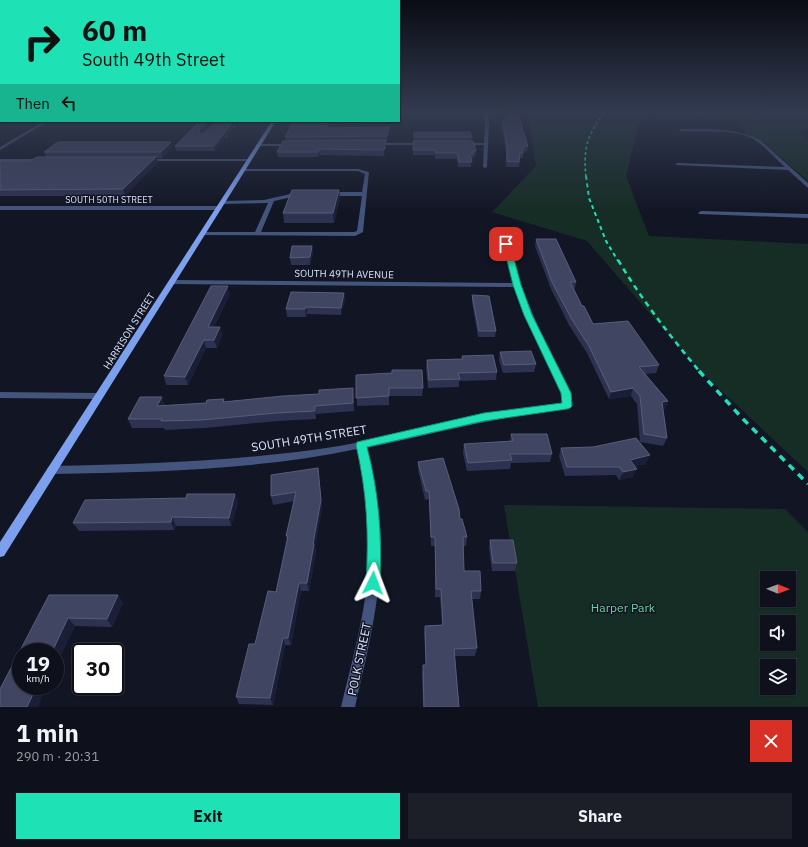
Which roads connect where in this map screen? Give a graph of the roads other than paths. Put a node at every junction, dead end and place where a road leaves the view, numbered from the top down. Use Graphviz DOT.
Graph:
graph roads {
  1 [pos="486,144"];
  2 [pos="258,145"];
  3 [pos="296,145"];
  4 [pos="763,145"];
  5 [pos="0,160"];
  6 [pos="47,160"];
  7 [pos="141,160"];
  8 [pos="249,160"];
  9 [pos="678,164"];
  10 [pos="485,167"];
  11 [pos="789,169"];
  12 [pos="243,170"];
  13 [pos="808,186"];
  14 [pos="303,194"];
  15 [pos="326,194"];
  16 [pos="364,194"];
  17 [pos="271,201"];
  18 [pos="221,205"];
  19 [pos="0,208"];
  20 [pos="701,213"];
  21 [pos="808,216"];
  22 [pos="202,234"];
  23 [pos="257,234"];
  24 [pos="506,244"];
  25 [pos="172,282"];
  26 [pos="517,285"];
  27 [pos="0,395"];
  28 [pos="99,396"];
  29 [pos="361,445"];
  30 [pos="52,470"];
  31 [pos="0,552"];
  32 [pos="348,707"];
  1 -- 10 [label="street"];
  2 -- 3 [label="street"];
  2 -- 8 [label="main road, HARRISON STREET"];
  4 -- 11 [label="street"];
  5 -- 6 [label="street"];
  7 -- 8 [label="street"];
  8 -- 12 [label="main road, HARRISON STREET"];
  9 -- 11 [label="street"];
  11 -- 13 [label="street"];
  12 -- 16 [label="street"];
  12 -- 18 [label="main road, HARRISON STREET"];
  14 -- 17 [label="street, SOUTH 50TH STREET"];
  15 -- 16 [label="street"];
  16 -- 23 [label="street"];
  17 -- 18 [label="street, SOUTH 50TH STREET"];
  17 -- 23 [label="street"];
  18 -- 19 [label="street, SOUTH 50TH STREET"];
  18 -- 22 [label="main road, HARRISON STREET"];
  20 -- 21 [label="street"];
  22 -- 23 [label="street"];
  22 -- 25 [label="main road, HARRISON STREET"];
  24 -- 26 [label="street"];
  25 -- 26 [label="street, SOUTH 49TH AVENUE"];
  25 -- 28 [label="main road, HARRISON STREET"];
  26 -- 29 [label="street, SOUTH 49TH STREET"];
  27 -- 28 [label="street"];
  28 -- 30 [label="main road, HARRISON STREET"];
  29 -- 30 [label="street, SOUTH 49TH STREET"];
  29 -- 32 [label="street, POLK STREET"];
  30 -- 31 [label="main road, HARRISON STREET"];
}
